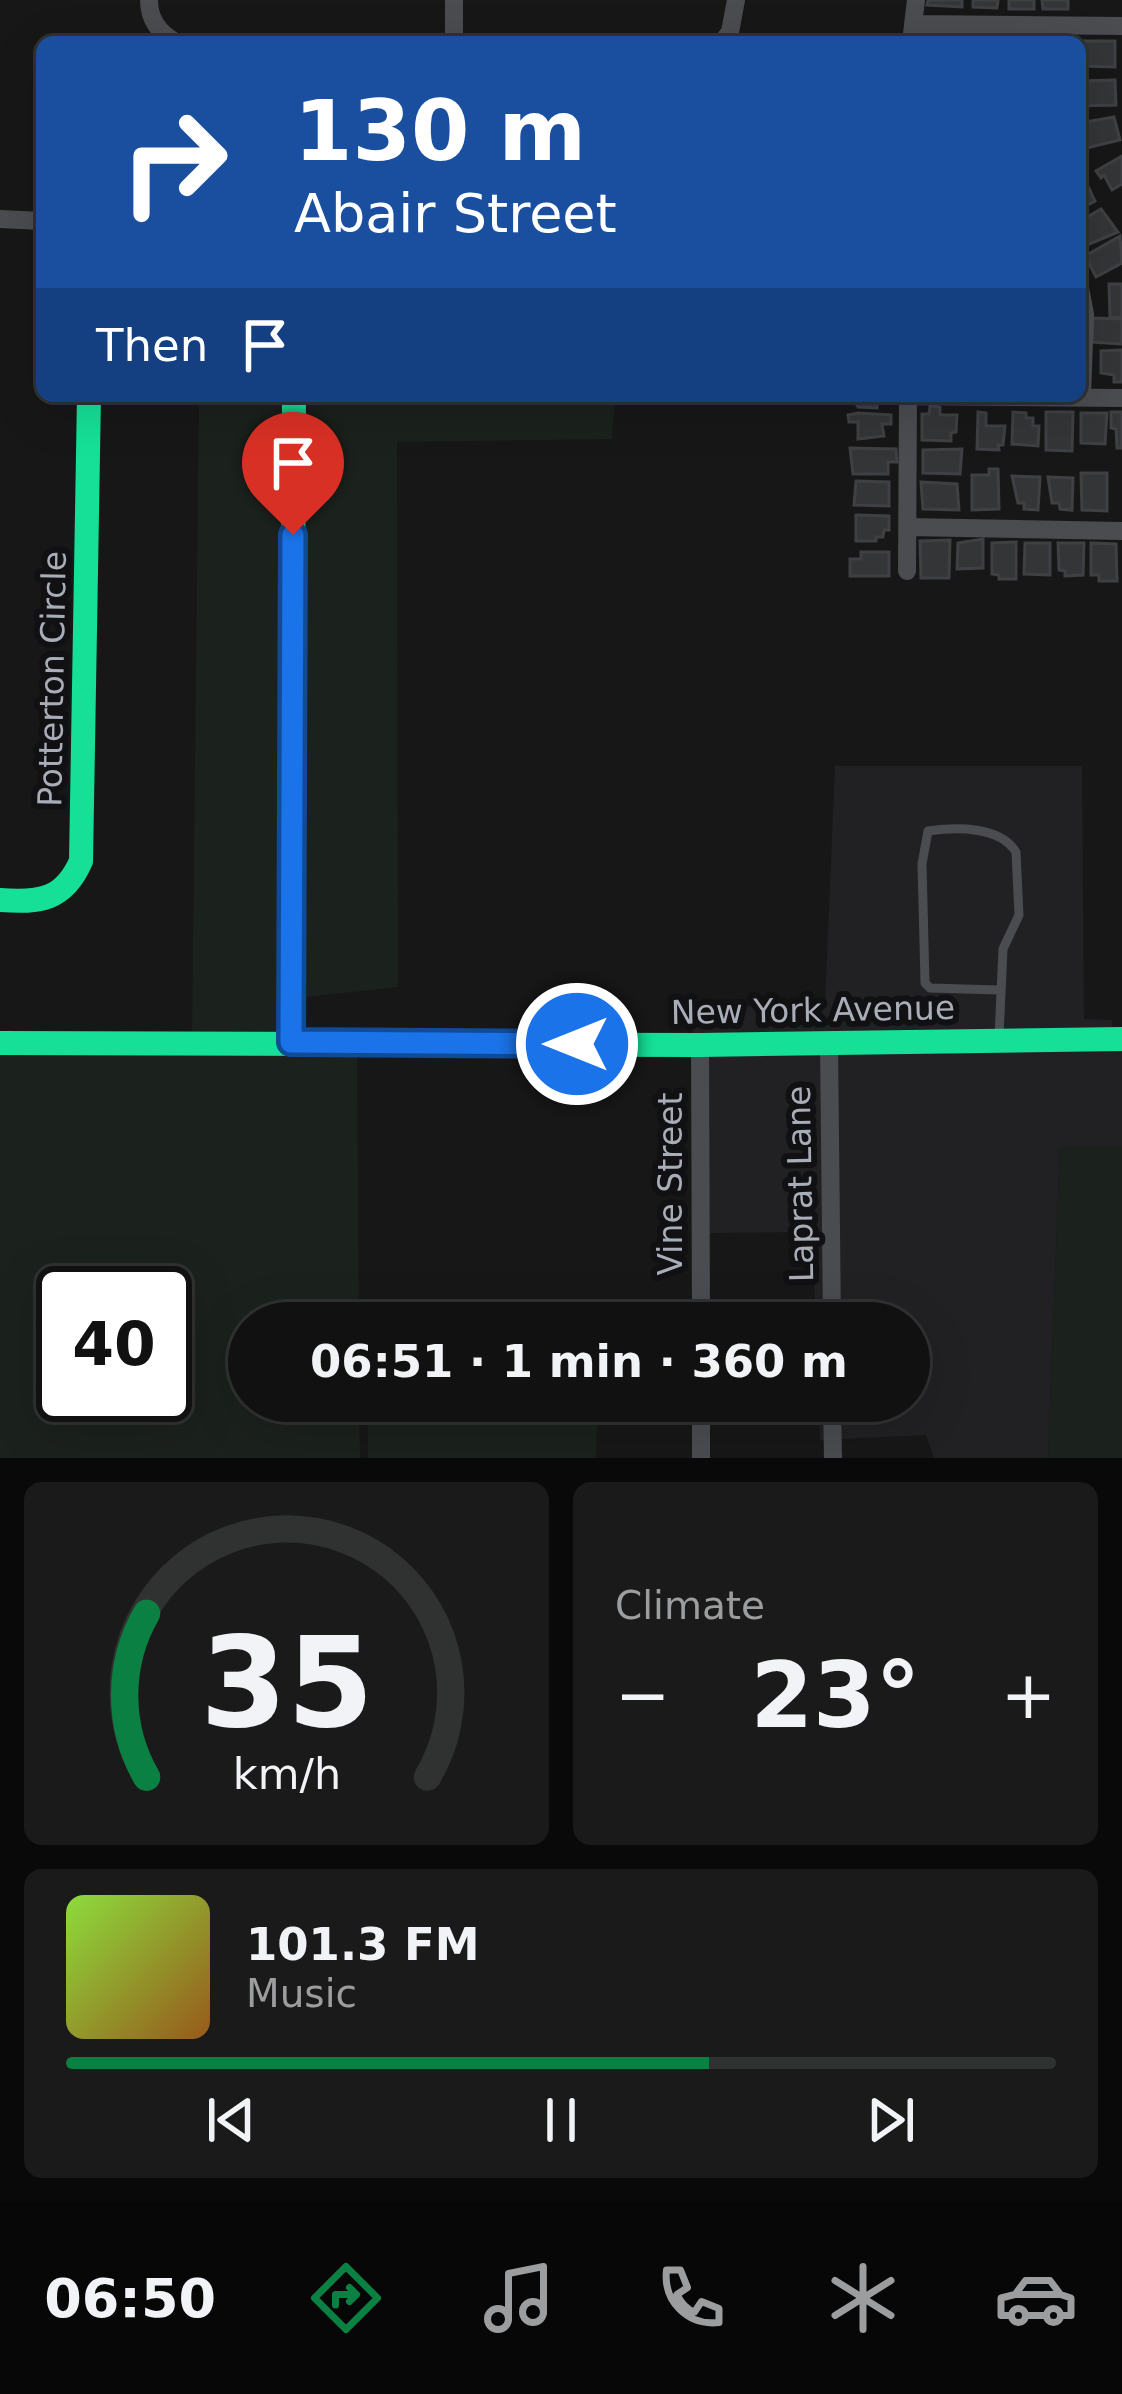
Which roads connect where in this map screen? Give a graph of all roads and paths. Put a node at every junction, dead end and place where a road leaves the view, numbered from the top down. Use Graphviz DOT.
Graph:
graph roads {
  1 [pos="149,0"];
  2 [pos="454,0"];
  3 [pos="736,0"];
  4 [pos="916,0"];
  5 [pos="1122,26"];
  6 [pos="913,33"];
  7 [pos="165,36"];
  8 [pos="454,36"];
  9 [pos="727,36"];
  10 [pos="0,219"];
  11 [pos="36,221"];
  12 [pos="1086,397"];
  13 [pos="1122,398"];
  14 [pos="89,402"];
  15 [pos="294,402"];
  16 [pos="908,402"];
  17 [pos="908,526"];
  18 [pos="1122,531"];
  19 [pos="907,571"];
  20 [pos="0,900"];
  21 [pos="999,990"];
  22 [pos="1122,1039"];
  23 [pos="0,1042"];
  24 [pos="291,1042"];
  25 [pos="999,1042"];
  26 [pos="700,1045"];
  27 [pos="829,1045"];
  28 [pos="700,1302"];
  29 [pos="832,1302"];
  30 [pos="700,1422"];
  31 [pos="832,1422"];
  32 [pos="700,1458"];
  33 [pos="833,1458"];
  1 -- 7 [label="street"];
  2 -- 8 [label="street"];
  3 -- 9 [label="street"];
  4 -- 6 [label="street"];
  5 -- 6 [label="street"];
  10 -- 11 [label="street"];
  12 -- 13 [label="street"];
  14 -- 20 [label="street, Potterton Circle"];
  15 -- 24 [label="street"];
  16 -- 17 [label="street"];
  17 -- 18 [label="street"];
  17 -- 19 [label="street"];
  21 -- 21 [label="lane"];
  21 -- 25 [label="lane"];
  22 -- 25 [label="street, New York Avenue"];
  23 -- 24 [label="street, New York Avenue"];
  24 -- 26 [label="street, New York Avenue"];
  25 -- 27 [label="street, New York Avenue"];
  26 -- 27 [label="street, New York Avenue"];
  26 -- 28 [label="street, Vine Street"];
  27 -- 29 [label="street, Laprat Lane"];
  30 -- 32 [label="street"];
  31 -- 33 [label="street"];
}
